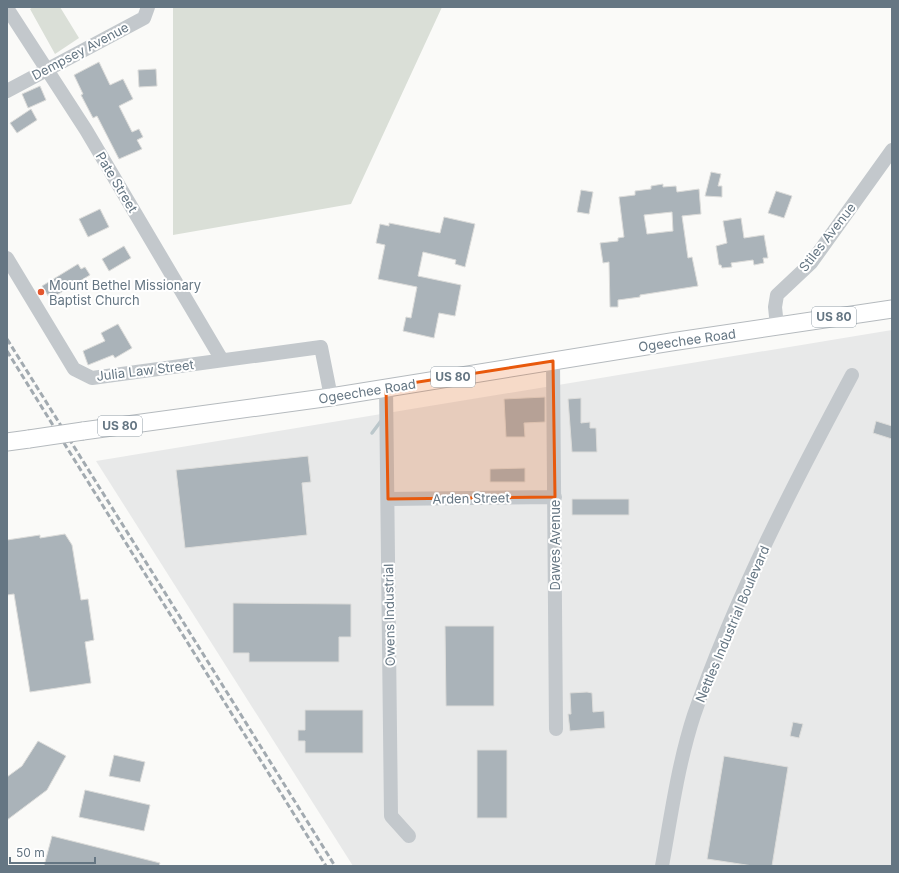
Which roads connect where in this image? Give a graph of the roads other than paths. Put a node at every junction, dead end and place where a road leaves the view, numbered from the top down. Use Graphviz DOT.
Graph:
graph roads {
  1 [pos="148,7"];
  2 [pos="7,8"];
  3 [pos="46,69"];
  4 [pos="7,91"];
  5 [pos="892,150"];
  6 [pos="7,258"];
  7 [pos="892,309"];
  8 [pos="777,326"];
  9 [pos="222,360"];
  10 [pos="553,361"];
  11 [pos="852,375"];
  12 [pos="386,387"];
  13 [pos="331,397"];
  14 [pos="7,442"];
  15 [pos="555,497"];
  16 [pos="388,499"];
  17 [pos="556,729"];
  18 [pos="409,836"];
  19 [pos="662,866"];
  1 -- 3 [label="street, Dempsey Avenue"];
  2 -- 3 [label="street, Pate Street"];
  3 -- 4 [label="street, Dempsey Avenue"];
  3 -- 9 [label="street, Pate Street"];
  5 -- 8 [label="street, Stiles Avenue"];
  6 -- 9 [label="street, Julia Law Street"];
  7 -- 8 [label="main road, Ogeechee Road / US 80"];
  8 -- 10 [label="main road, Ogeechee Road / US 80"];
  9 -- 13 [label="street, Julia Law Street"];
  10 -- 12 [label="main road, Ogeechee Road / US 80"];
  10 -- 15 [label="street, Dawes Avenue"];
  11 -- 19 [label="street, Nettles Industrial Boulevard"];
  12 -- 13 [label="main road, Ogeechee Road / US 80"];
  12 -- 16 [label="street, Owens Industrial"];
  13 -- 14 [label="main road, Ogeechee Road / US 80, bridge"];
  15 -- 16 [label="street, Arden Street"];
  15 -- 17 [label="street, Dawes Avenue"];
  16 -- 18 [label="street, Owens Industrial"];
}
